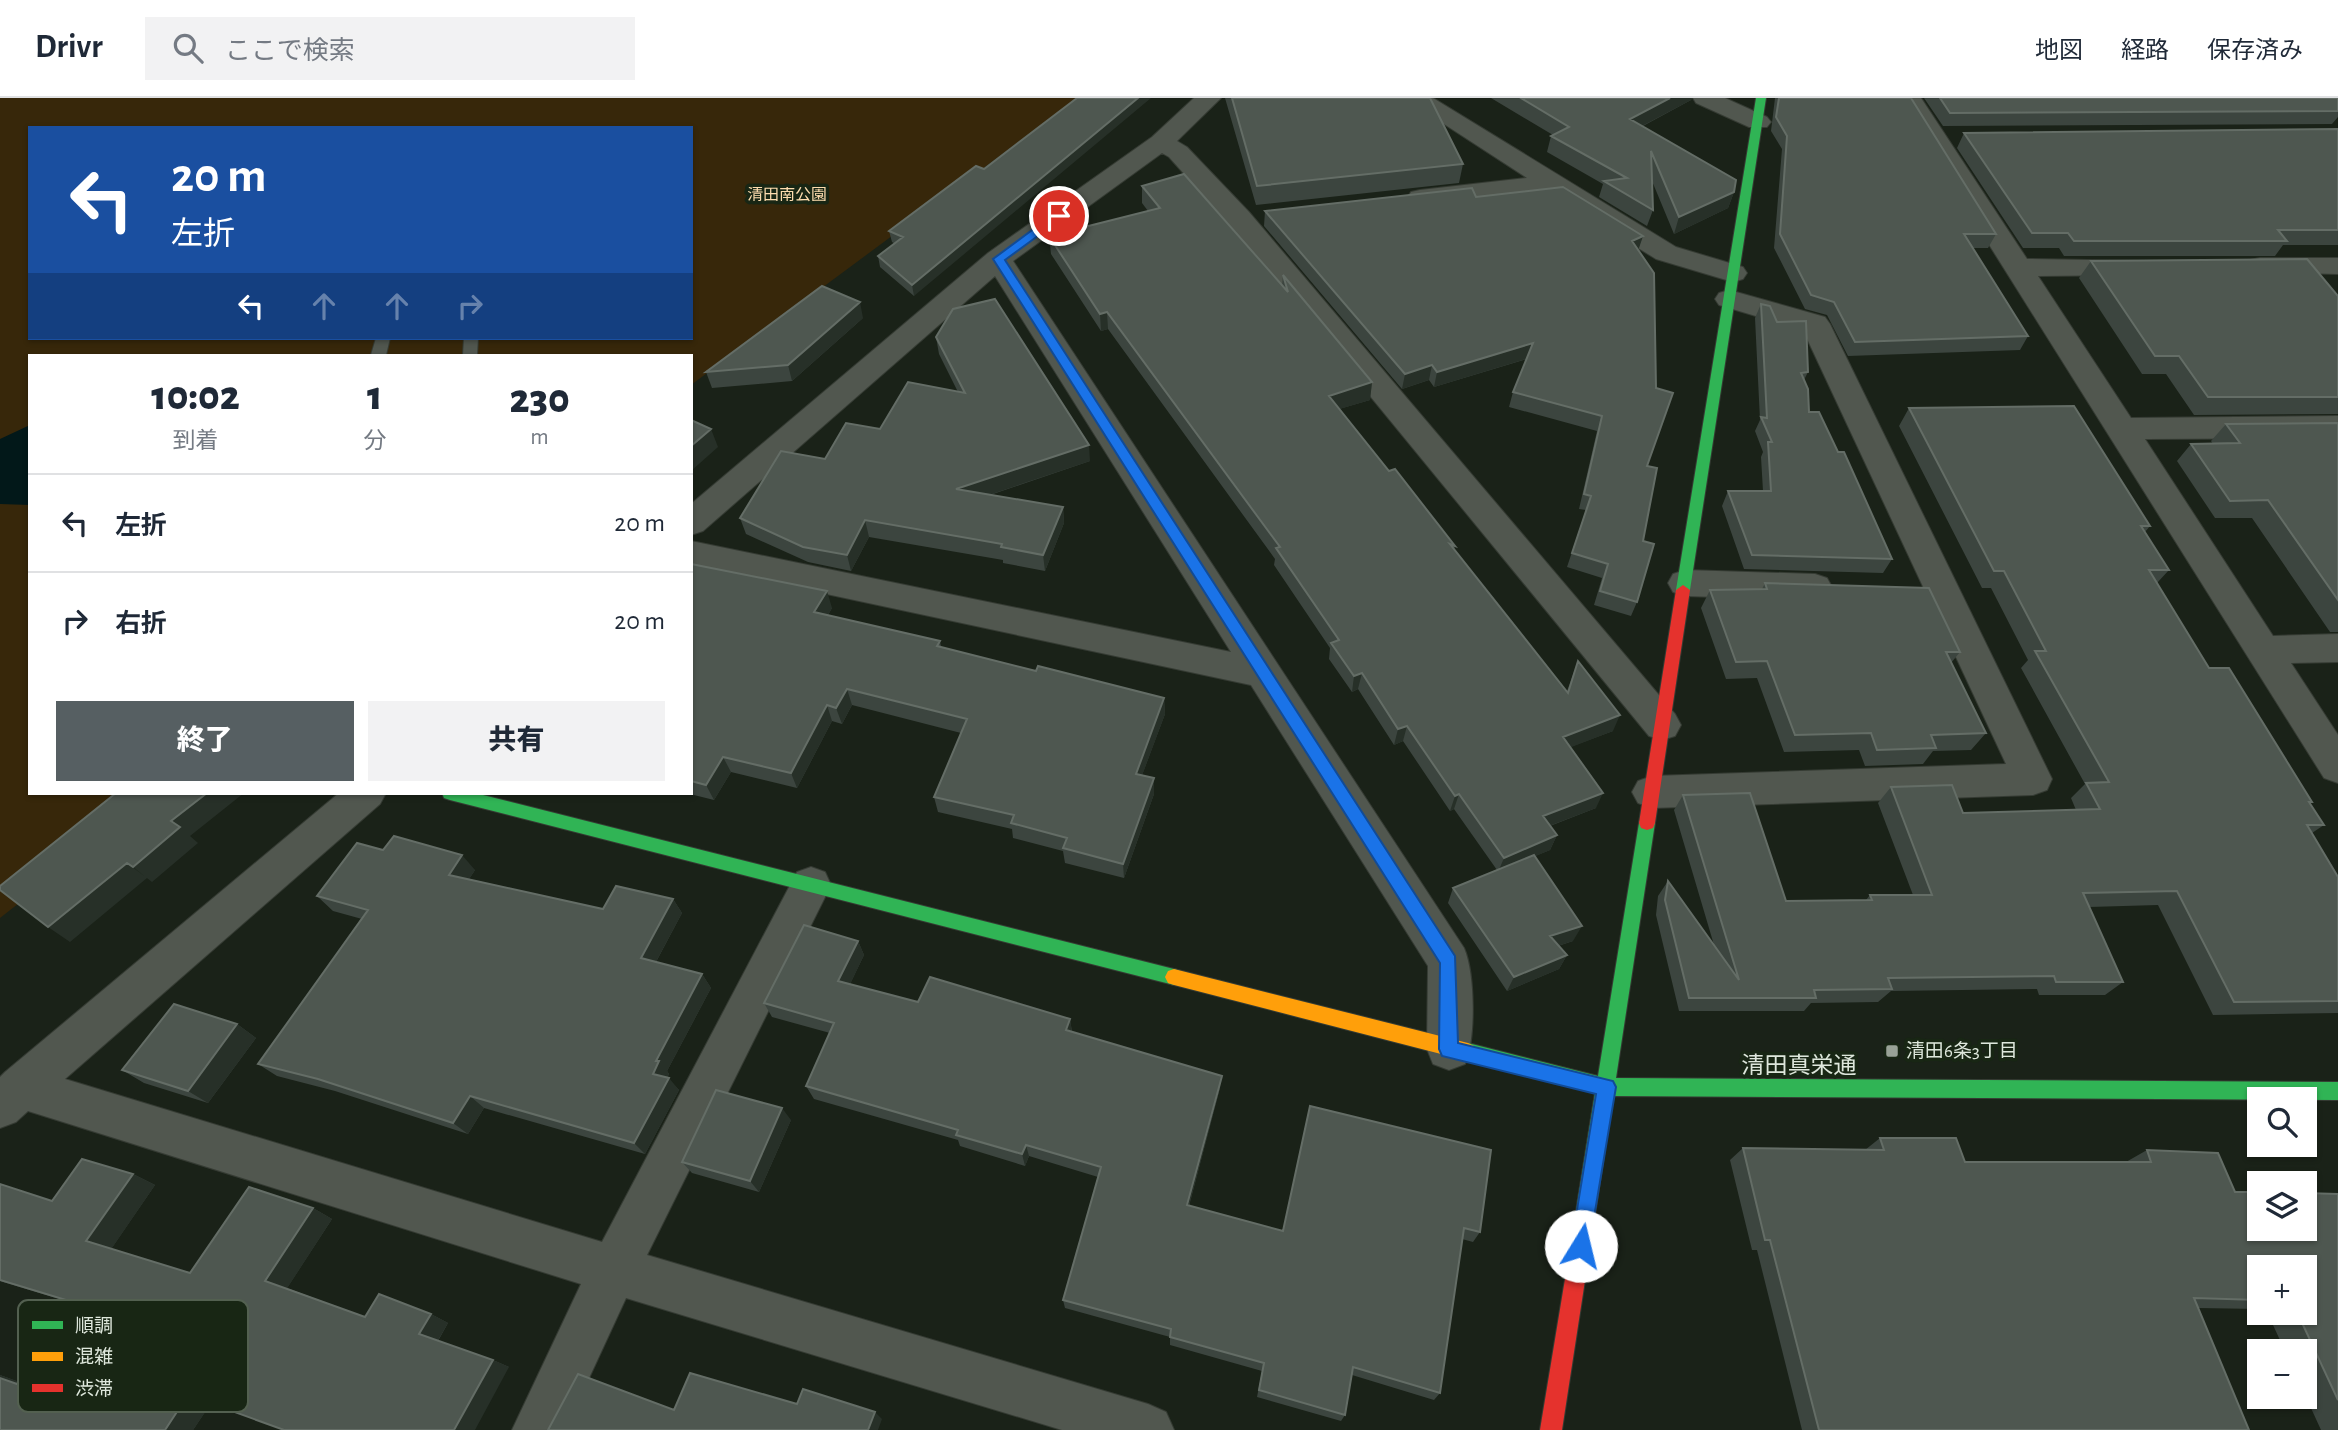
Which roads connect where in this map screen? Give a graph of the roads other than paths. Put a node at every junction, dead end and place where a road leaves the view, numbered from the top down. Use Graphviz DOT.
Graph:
graph roads {
  1 [pos="1209,98"];
  2 [pos="1416,98"];
  3 [pos="1705,98"];
  4 [pos="1909,98"];
  5 [pos="1759,110"];
  6 [pos="1161,142"];
  7 [pos="1554,183"];
  8 [pos="1390,202"];
  9 [pos="998,259"];
  10 [pos="2338,266"];
  11 [pos="2157,267"];
  12 [pos="2227,267"];
  13 [pos="2018,268"];
  14 [pos="1731,286"];
  15 [pos="2338,427"];
  16 [pos="2120,429"];
  17 [pos="693,521"];
  18 [pos="693,553"];
  19 [pos="1685,583"];
  20 [pos="1848,588"];
  21 [pos="1903,590"];
  22 [pos="1944,592"];
  23 [pos="2338,648"];
  24 [pos="2263,650"];
  25 [pos="1264,673"];
  26 [pos="1662,725"];
  27 [pos="2338,767"];
  28 [pos="1652,792"];
  29 [pos="364,795"];
  30 [pos="458,795"];
  31 [pos="811,886"];
  32 [pos="1449,1049"];
  33 [pos="1606,1087"];
  34 [pos="2338,1091"];
  35 [pos="11,1097"];
  36 [pos="614,1270"];
  37 [pos="538,1430"];
  38 [pos="1149,1430"];
  39 [pos="1551,1430"];
  1 -- 6 [label="street"];
  2 -- 7 [label="street"];
  3 -- 5 [label="street"];
  4 -- 13 [label="street"];
  5 -- 14 [label="street"];
  6 -- 9 [label="street"];
  6 -- 26 [label="street"];
  7 -- 8 [label="street"];
  7 -- 14 [label="street"];
  9 -- 17 [label="street"];
  9 -- 25 [label="street"];
  10 -- 12 [label="street"];
  11 -- 13 [label="street"];
  13 -- 16 [label="street"];
  14 -- 19 [label="street"];
  14 -- 22 [label="street"];
  15 -- 16 [label="street"];
  16 -- 24 [label="street"];
  18 -- 25 [label="street"];
  19 -- 20 [label="street"];
  19 -- 26 [label="street"];
  21 -- 22 [label="street"];
  22 -- 28 [label="street"];
  23 -- 24 [label="street"];
  24 -- 27 [label="street"];
  25 -- 32 [label="street"];
  26 -- 28 [label="street"];
  28 -- 33 [label="street"];
  29 -- 35 [label="street"];
  30 -- 31 [label="street, 清田真栄通"];
  31 -- 32 [label="street, 清田真栄通"];
  31 -- 36 [label="street"];
  32 -- 33 [label="street, 清田真栄通"];
  33 -- 34 [label="street, 清田真栄通"];
  33 -- 39 [label="street"];
  35 -- 36 [label="street"];
  36 -- 37 [label="street"];
  36 -- 38 [label="street"];
}
